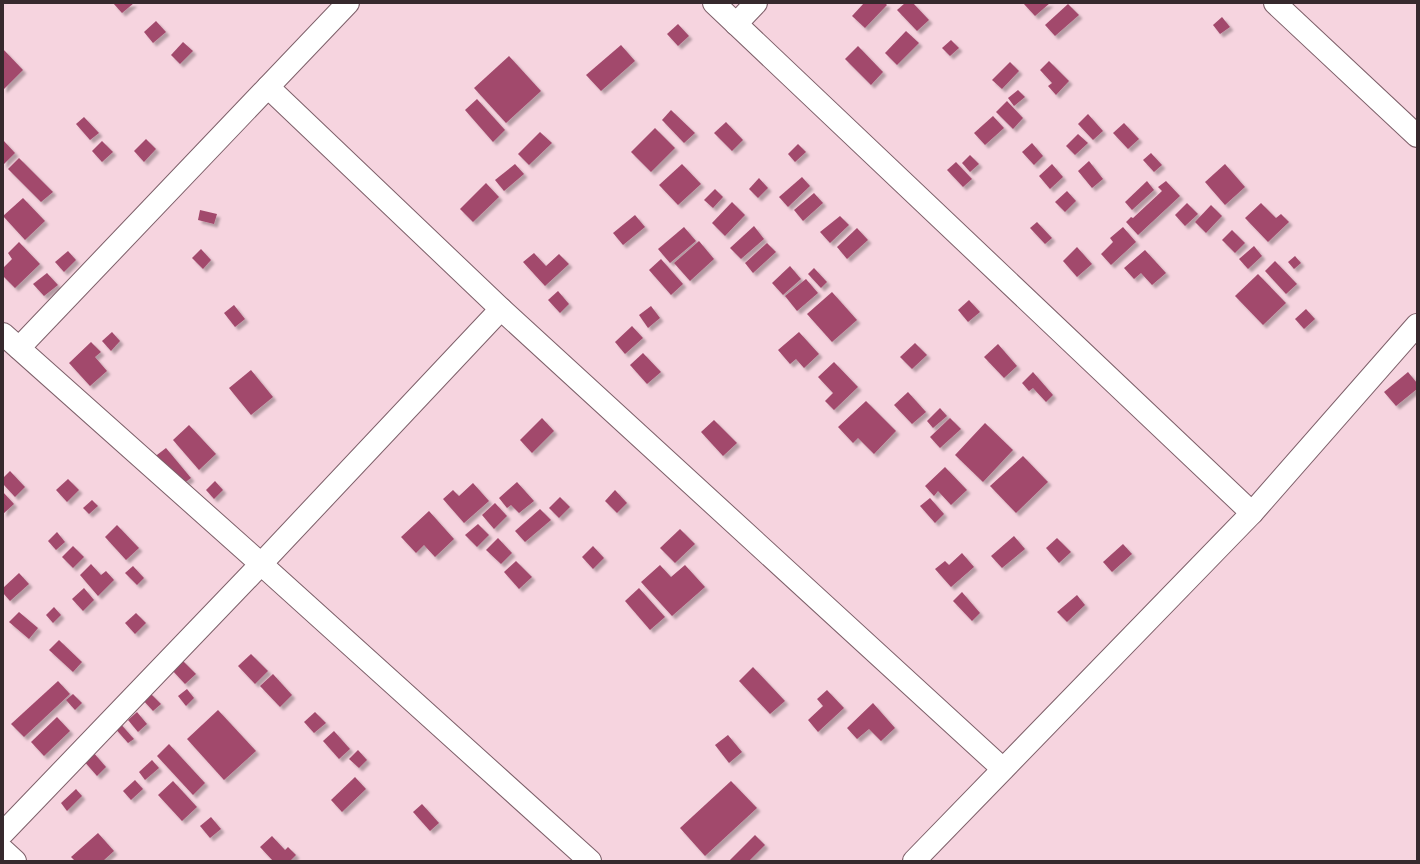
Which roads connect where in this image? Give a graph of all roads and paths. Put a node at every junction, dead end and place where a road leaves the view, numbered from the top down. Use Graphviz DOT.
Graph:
graph roads {
  1 [pos="348,3"];
  2 [pos="714,3"];
  3 [pos="756,3"];
  4 [pos="1275,3"];
  5 [pos="736,24"];
  6 [pos="268,87"];
  7 [pos="1417,136"];
  8 [pos="501,309"];
  9 [pos="1417,325"];
  10 [pos="3,334"];
  11 [pos="19,348"];
  12 [pos="1252,513"];
  13 [pos="261,564"];
  14 [pos="1003,769"];
  15 [pos="3,833"];
  16 [pos="3,850"];
  17 [pos="15,861"];
  18 [pos="590,861"];
  19 [pos="914,861"];
  1 -- 6 [label="street"];
  2 -- 5 [label="street"];
  3 -- 5 [label="street"];
  4 -- 7 [label="street"];
  5 -- 12 [label="street"];
  6 -- 8 [label="street"];
  6 -- 11 [label="street"];
  8 -- 13 [label="street"];
  8 -- 14 [label="street"];
  9 -- 12 [label="street"];
  10 -- 11 [label="street"];
  11 -- 13 [label="street"];
  12 -- 14 [label="street"];
  13 -- 15 [label="street"];
  13 -- 18 [label="street"];
  14 -- 19 [label="street"];
  16 -- 17 [label="street"];
}
